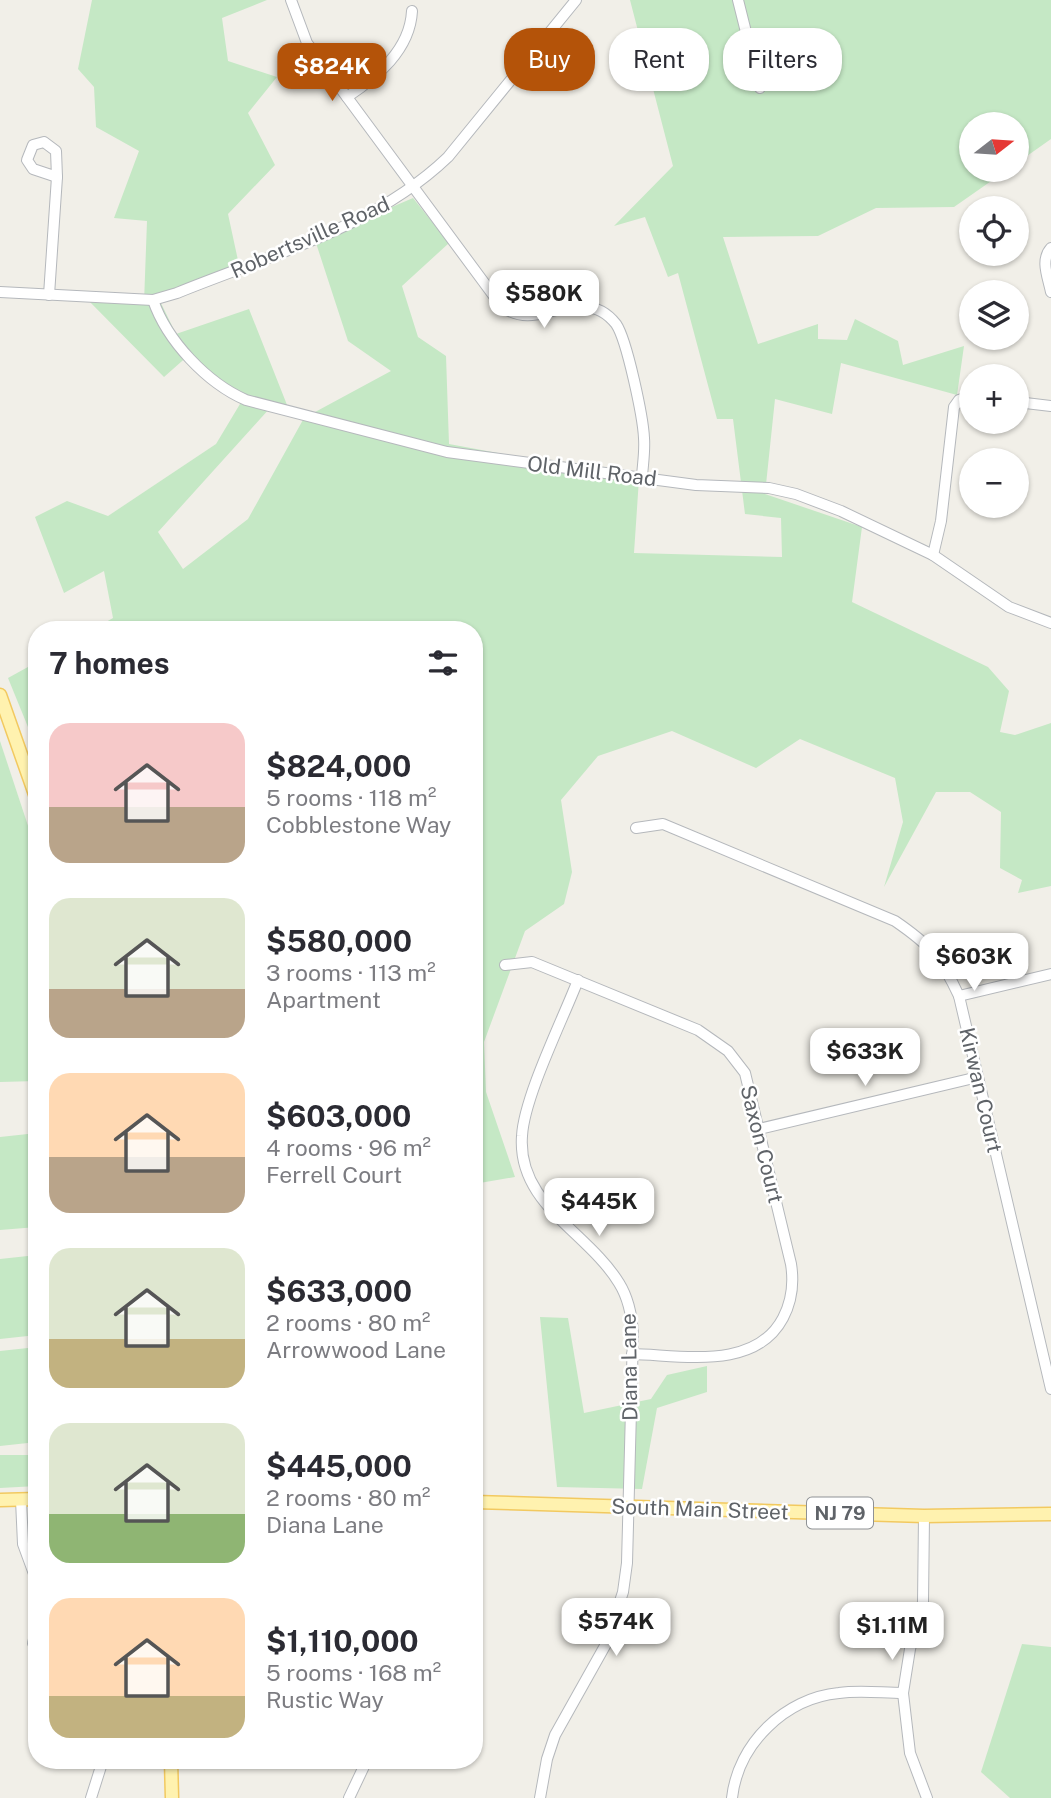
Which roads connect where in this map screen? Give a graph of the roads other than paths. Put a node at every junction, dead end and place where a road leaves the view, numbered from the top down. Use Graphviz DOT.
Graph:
graph roads {
  1 [pos="291,0"];
  2 [pos="576,0"];
  3 [pos="738,0"];
  4 [pos="412,11"];
  5 [pos="745,28"];
  6 [pos="346,97"];
  7 [pos="57,177"];
  8 [pos="412,188"];
  9 [pos="1049,250"];
  10 [pos="0,292"];
  11 [pos="1051,292"];
  12 [pos="49,295"];
  13 [pos="153,300"];
  14 [pos="959,400"];
  15 [pos="1029,403"];
  16 [pos="1051,406"];
  17 [pos="642,476"];
  18 [pos="933,555"];
  19 [pos="1051,623"];
  20 [pos="0,695"];
  21 [pos="28,774"];
  22 [pos="636,828"];
  23 [pos="505,965"];
  24 [pos="1051,974"];
  25 [pos="578,980"];
  26 [pos="959,996"];
  27 [pos="978,1077"];
  28 [pos="760,1129"];
  29 [pos="632,1354"];
  30 [pos="1051,1390"];
  31 [pos="0,1500"];
  32 [pos="22,1500"];
  33 [pos="28,1500"];
  34 [pos="483,1502"];
  35 [pos="628,1507"];
  36 [pos="1051,1514"];
  37 [pos="924,1516"];
  38 [pos="28,1558"];
  39 [pos="903,1693"];
  40 [pos="100,1769"];
  41 [pos="171,1769"];
  42 [pos="363,1769"];
  43 [pos="91,1798"];
  44 [pos="172,1798"];
  45 [pos="349,1798"];
  46 [pos="540,1798"];
  47 [pos="732,1798"];
  48 [pos="928,1798"];
  1 -- 6 [label="street"];
  2 -- 8 [label="street, Robertsville Road"];
  3 -- 5 [label="street"];
  4 -- 6 [label="street"];
  6 -- 8 [label="street"];
  7 -- 12 [label="street"];
  8 -- 13 [label="street, Robertsville Road"];
  8 -- 17 [label="street"];
  9 -- 11 [label="street"];
  10 -- 12 [label="street, Robertsville Road"];
  12 -- 13 [label="street, Robertsville Road"];
  13 -- 17 [label="street, Old Mill Road"];
  14 -- 18 [label="street"];
  15 -- 16 [label="street"];
  17 -- 18 [label="street, Old Mill Road"];
  18 -- 19 [label="street, Old Mill Road"];
  20 -- 21 [label="main road"];
  22 -- 26 [label="street, Kirwan Court"];
  23 -- 25 [label="street, Saxon Court"];
  24 -- 26 [label="street"];
  25 -- 28 [label="street, Saxon Court"];
  25 -- 29 [label="street, Diana Lane"];
  26 -- 27 [label="street, Kirwan Court"];
  27 -- 28 [label="street"];
  27 -- 30 [label="street, Kirwan Court"];
  28 -- 29 [label="street, Saxon Court"];
  29 -- 35 [label="street, Diana Lane"];
  31 -- 32 [label="main road"];
  32 -- 33 [label="main road"];
  32 -- 38 [label="street"];
  34 -- 35 [label="main road, South Main Street / NJ 79"];
  35 -- 37 [label="main road, South Main Street / NJ 79"];
  35 -- 46 [label="street, Diana Lane"];
  36 -- 37 [label="main road, South Main Street / NJ 79"];
  37 -- 39 [label="street"];
  39 -- 47 [label="street"];
  39 -- 48 [label="street"];
  40 -- 43 [label="street"];
  41 -- 44 [label="main road"];
  42 -- 45 [label="street"];
}
